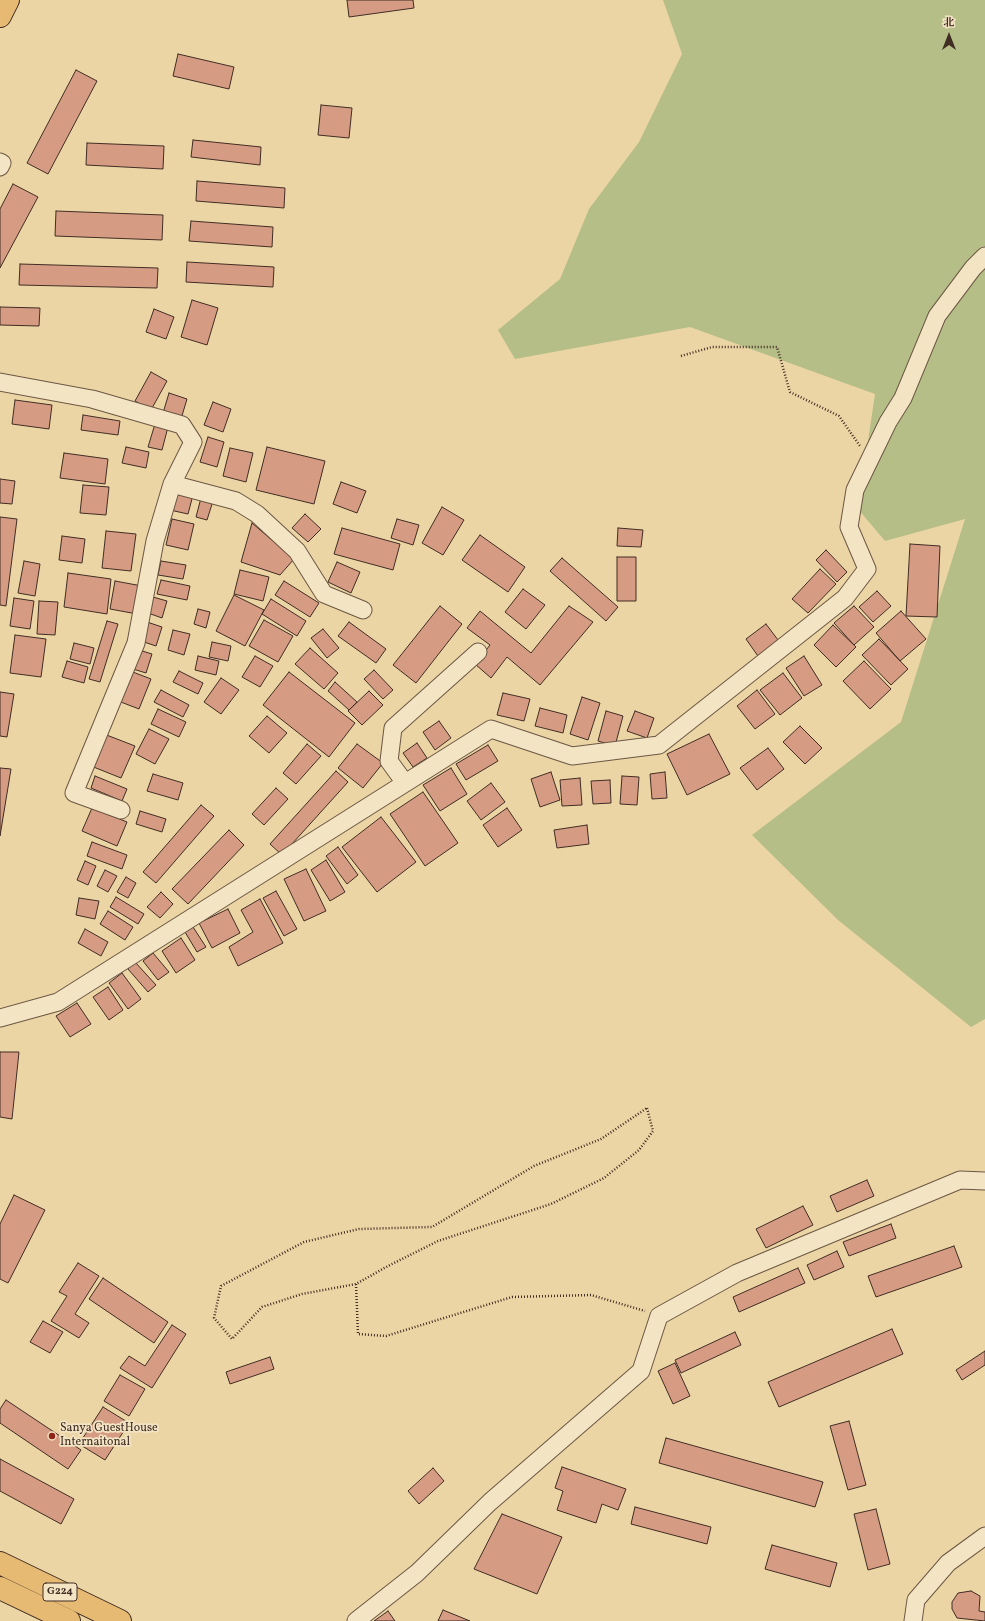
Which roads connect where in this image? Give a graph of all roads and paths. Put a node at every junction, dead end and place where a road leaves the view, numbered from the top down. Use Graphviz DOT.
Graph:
graph roads {
  1 [pos="8,0"];
  2 [pos="0,16"];
  3 [pos="0,162"];
  4 [pos="0,167"];
  5 [pos="985,256"];
  6 [pos="681,356"];
  7 [pos="0,382"];
  8 [pos="870,459"];
  9 [pos="172,484"];
  10 [pos="363,610"];
  11 [pos="478,652"];
  12 [pos="405,783"];
  13 [pos="121,810"];
  14 [pos="0,1018"];
  15 [pos="985,1181"];
  16 [pos="356,1284"];
  17 [pos="659,1316"];
  18 [pos="985,1536"];
  19 [pos="0,1563"];
  20 [pos="0,1588"];
  21 [pos="69,1621"];
  22 [pos="120,1621"];
  23 [pos="356,1621"];
  24 [pos="913,1621"];
  1 -- 2 [label="highway"];
  3 -- 4 [label="street"];
  5 -- 8 [label="street"];
  6 -- 8 [label="path"];
  7 -- 9 [label="street"];
  8 -- 12 [label="street"];
  9 -- 10 [label="street"];
  9 -- 13 [label="street"];
  11 -- 12 [label="street"];
  12 -- 14 [label="street"];
  15 -- 17 [label="street"];
  16 -- 16 [label="path"];
  16 -- 17 [label="path"];
  17 -- 23 [label="street"];
  18 -- 24 [label="street"];
  19 -- 22 [label="highway, G224"];
  20 -- 21 [label="highway, G224"];
}
